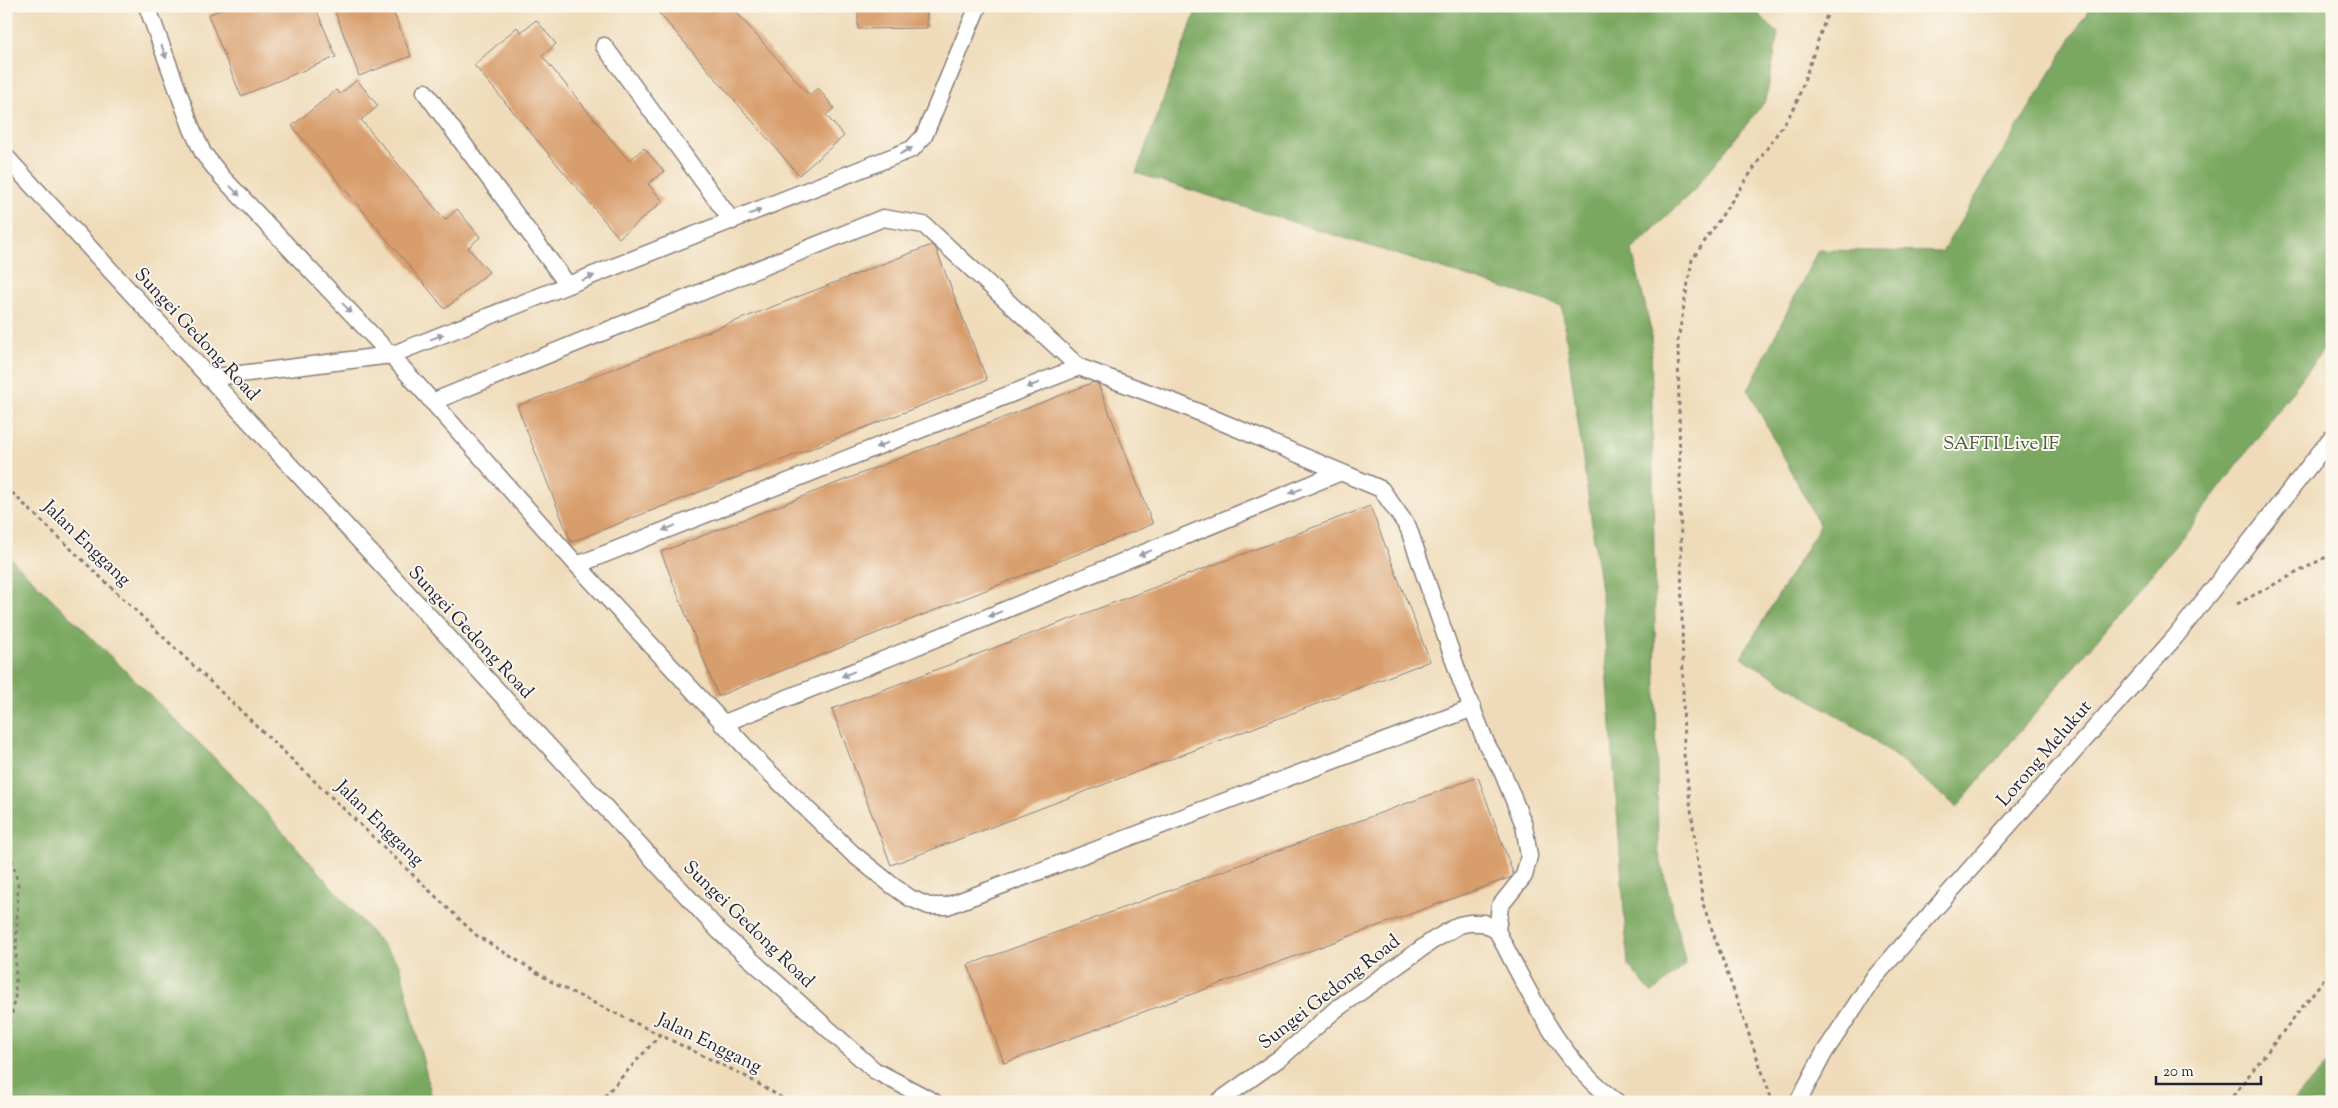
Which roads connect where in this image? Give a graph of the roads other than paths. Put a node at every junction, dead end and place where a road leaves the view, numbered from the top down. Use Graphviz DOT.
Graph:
graph roads {
  1 [pos="148,6"];
  2 [pos="978,6"];
  3 [pos="604,46"];
  4 [pos="425,92"];
  5 [pos="6,157"];
  6 [pos="732,221"];
  7 [pos="568,286"];
  8 [pos="391,355"];
  9 [pos="1079,367"];
  10 [pos="208,378"];
  11 [pos="432,402"];
  12 [pos="2332,437"];
  13 [pos="1341,472"];
  14 [pos="577,565"];
  15 [pos="1473,708"];
  16 [pos="722,724"];
  17 [pos="1497,931"];
  18 [pos="934,1102"];
  19 [pos="1218,1102"];
  20 [pos="1617,1102"];
  21 [pos="1798,1102"];
  1 -- 8 [label="lane, one-way"];
  6 -- 2 [label="lane, one-way"];
  3 -- 6 [label="lane"];
  4 -- 7 [label="lane"];
  5 -- 10 [label="lane, Sungei Gedong Road"];
  7 -- 6 [label="lane, one-way"];
  8 -- 7 [label="lane, one-way"];
  8 -- 10 [label="lane"];
  8 -- 11 [label="lane"];
  9 -- 11 [label="lane"];
  9 -- 13 [label="lane"];
  9 -- 14 [label="lane, one-way"];
  10 -- 18 [label="lane, Sungei Gedong Road"];
  11 -- 14 [label="lane"];
  12 -- 21 [label="lane, Lorong Melukut"];
  13 -- 15 [label="lane"];
  13 -- 16 [label="lane, one-way"];
  14 -- 16 [label="lane"];
  15 -- 16 [label="lane"];
  15 -- 17 [label="lane"];
  17 -- 19 [label="lane, Sungei Gedong Road"];
  17 -- 20 [label="lane"];
}
